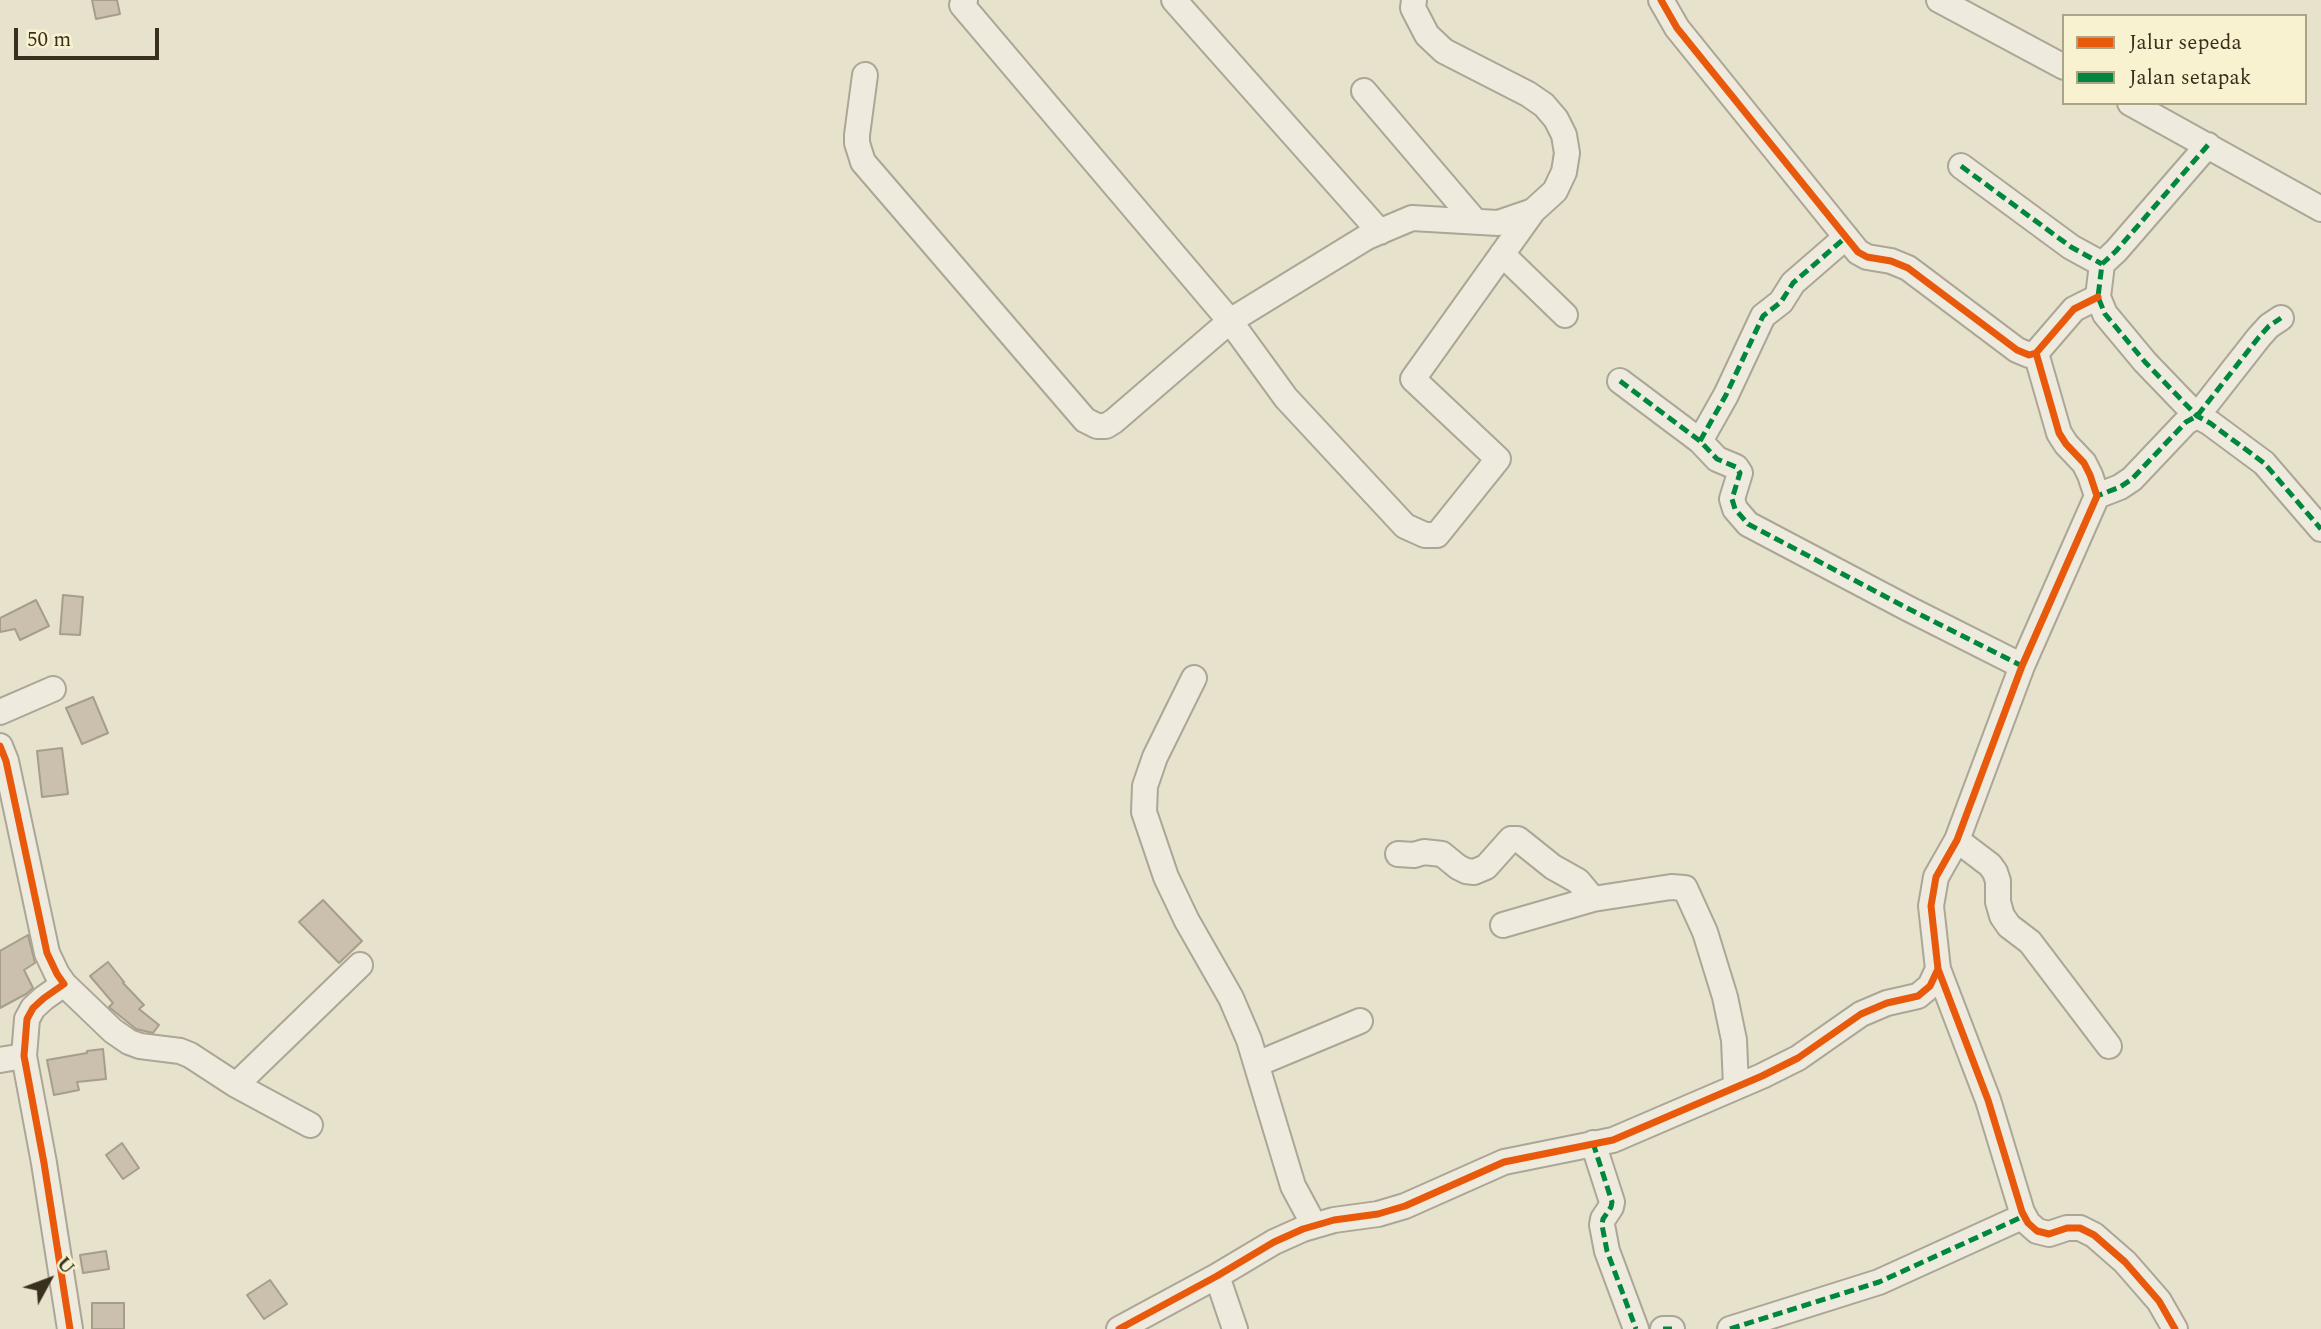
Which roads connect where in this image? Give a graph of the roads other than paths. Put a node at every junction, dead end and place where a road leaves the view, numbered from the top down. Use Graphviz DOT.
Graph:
graph roads {
  1 [pos="965,0"];
  2 [pos="1174,0"];
  3 [pos="1414,0"];
  4 [pos="1661,0"];
  5 [pos="1939,0"];
  6 [pos="2062,66"];
  7 [pos="865,75"];
  8 [pos="1364,91"];
  9 [pos="2134,105"];
  10 [pos="2208,145"];
  11 [pos="1961,166"];
  12 [pos="2321,209"];
  13 [pos="1533,211"];
  14 [pos="1475,221"];
  15 [pos="1380,232"];
  16 [pos="1846,237"];
  17 [pos="1502,254"];
  18 [pos="2102,264"];
  19 [pos="2098,297"];
  20 [pos="1564,315"];
  21 [pos="2281,318"];
  22 [pos="1230,321"];
  23 [pos="2036,353"];
  24 [pos="1620,381"];
  25 [pos="2197,416"];
  26 [pos="1700,441"];
  27 [pos="2097,496"];
  28 [pos="2321,529"];
  29 [pos="2022,666"];
  30 [pos="1194,678"];
  31 [pos="53,689"];
  32 [pos="0,712"];
  33 [pos="0,746"];
  34 [pos="1957,840"];
  35 [pos="1398,854"];
  36 [pos="1593,899"];
  37 [pos="1503,925"];
  38 [pos="360,965"];
  39 [pos="1938,969"];
  40 [pos="64,984"];
  41 [pos="1360,1021"];
  42 [pos="2109,1046"];
  43 [pos="12,1058"];
  44 [pos="1257,1064"];
  45 [pos="236,1085"];
  46 [pos="1736,1086"];
  47 [pos="310,1125"];
  48 [pos="1593,1143"];
  49 [pos="2024,1216"];
  50 [pos="1314,1225"];
  51 [pos="1217,1276"];
  52 [pos="70,1329"];
  53 [pos="1119,1329"];
  54 [pos="1235,1329"];
  55 [pos="1636,1329"];
  56 [pos="1663,1329"];
  57 [pos="1672,1329"];
  58 [pos="1730,1329"];
  59 [pos="2175,1329"];
  1 -- 22 [label="street"];
  2 -- 15 [label="street"];
  3 -- 13 [label="street"];
  4 -- 16 [label="street"];
  5 -- 6 [label="street"];
  7 -- 22 [label="street"];
  8 -- 14 [label="street"];
  9 -- 10 [label="street"];
  10 -- 12 [label="street"];
  10 -- 18 [label="street"];
  11 -- 18 [label="street"];
  13 -- 14 [label="street"];
  13 -- 17 [label="street"];
  14 -- 15 [label="street"];
  15 -- 22 [label="street"];
  16 -- 23 [label="street"];
  16 -- 26 [label="street"];
  17 -- 20 [label="street"];
  17 -- 22 [label="street"];
  18 -- 19 [label="street"];
  19 -- 23 [label="street"];
  19 -- 25 [label="street"];
  21 -- 25 [label="street"];
  23 -- 27 [label="street"];
  24 -- 26 [label="street"];
  25 -- 27 [label="street"];
  25 -- 28 [label="street"];
  26 -- 29 [label="street"];
  27 -- 29 [label="street"];
  29 -- 34 [label="street"];
  30 -- 44 [label="street"];
  31 -- 32 [label="street"];
  33 -- 40 [label="street"];
  34 -- 39 [label="street"];
  34 -- 42 [label="street"];
  35 -- 36 [label="street"];
  36 -- 37 [label="street"];
  36 -- 46 [label="street"];
  38 -- 45 [label="street"];
  39 -- 46 [label="street"];
  39 -- 49 [label="street"];
  40 -- 43 [label="street"];
  40 -- 45 [label="street"];
  41 -- 44 [label="street"];
  43 -- 52 [label="street"];
  44 -- 50 [label="street"];
  45 -- 47 [label="street"];
  46 -- 48 [label="street"];
  48 -- 50 [label="street"];
  48 -- 55 [label="street"];
  49 -- 58 [label="street"];
  49 -- 59 [label="street"];
  50 -- 51 [label="street"];
  51 -- 53 [label="street"];
  51 -- 54 [label="street"];
  56 -- 57 [label="street"];
}
